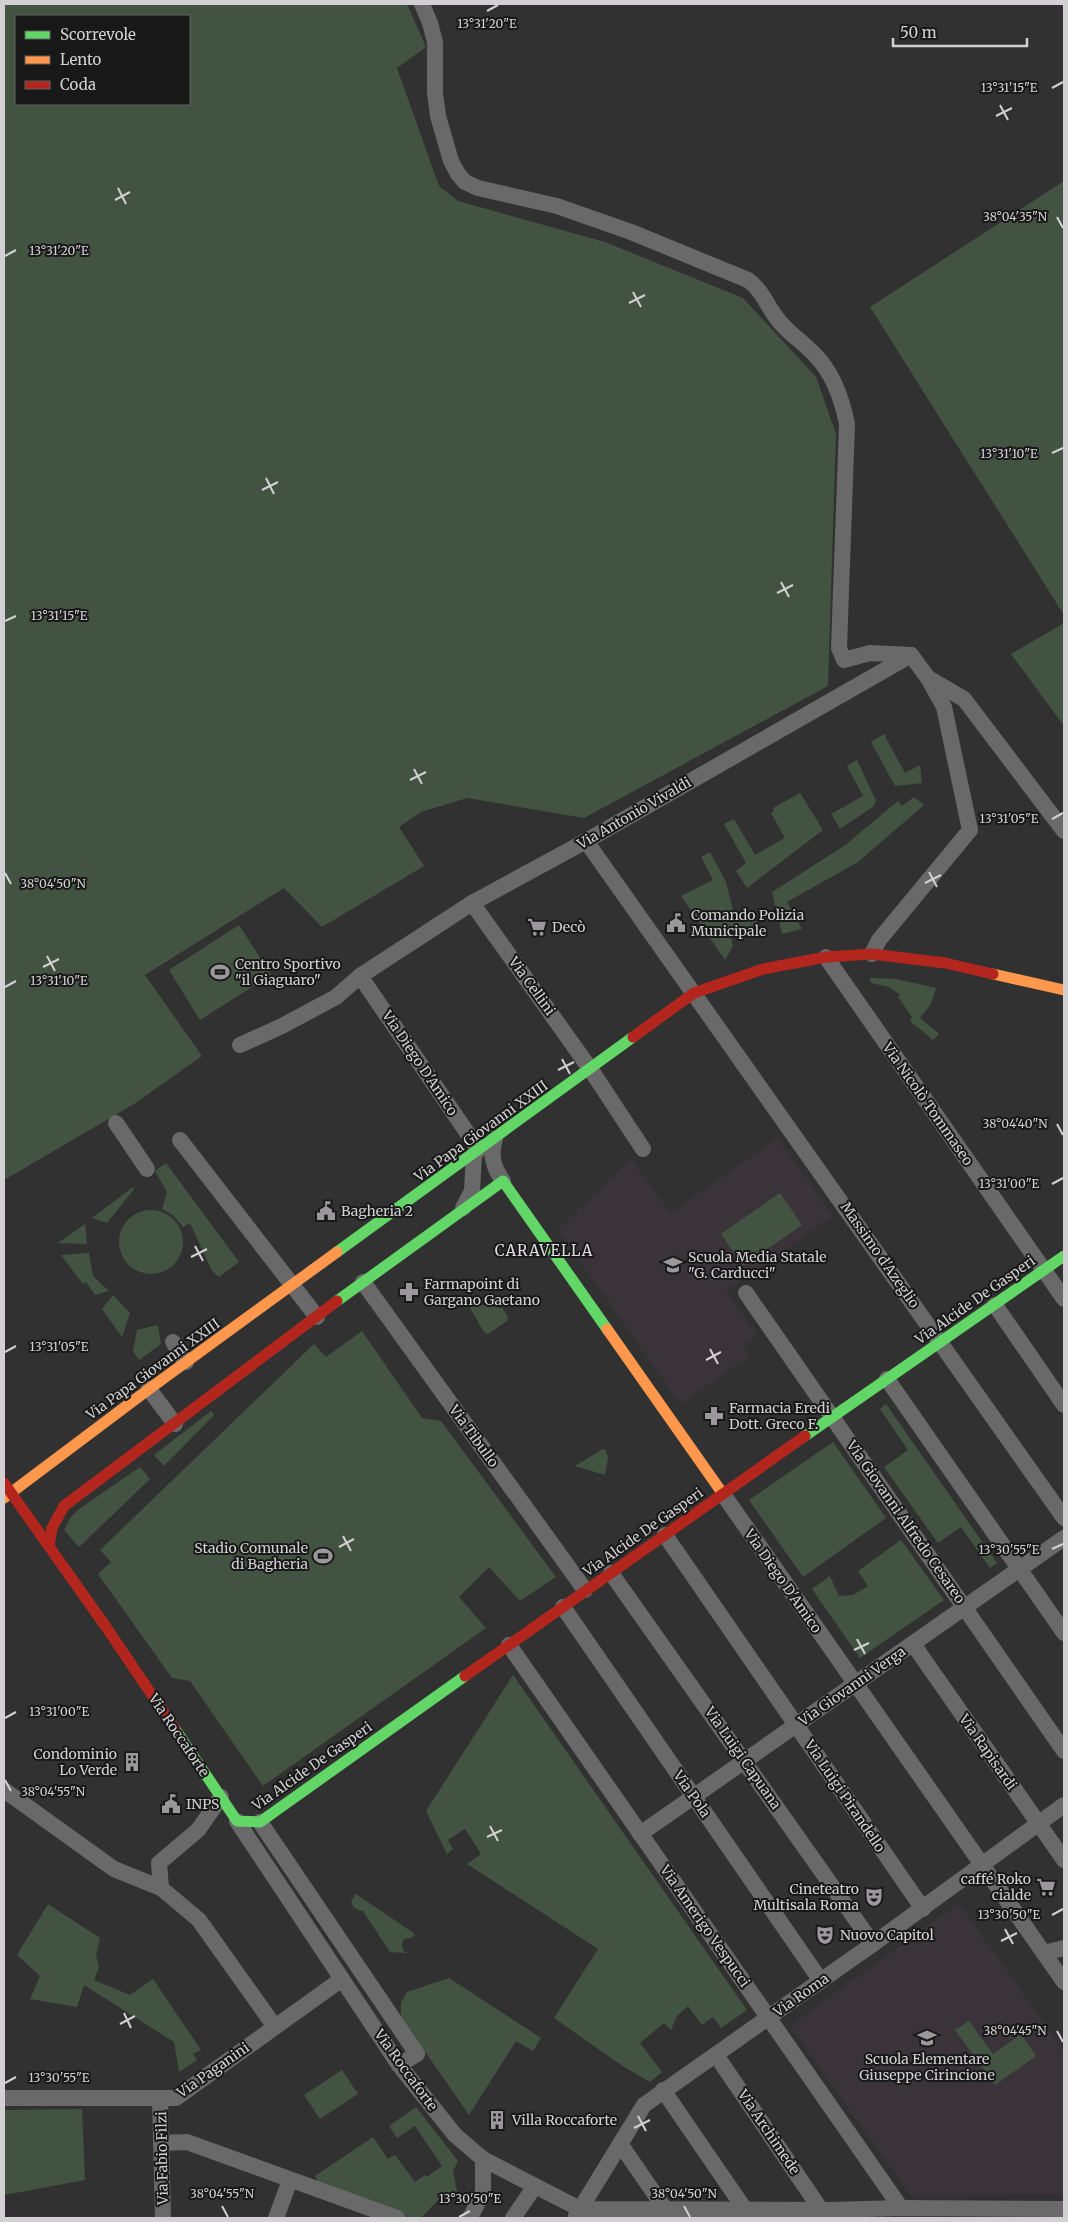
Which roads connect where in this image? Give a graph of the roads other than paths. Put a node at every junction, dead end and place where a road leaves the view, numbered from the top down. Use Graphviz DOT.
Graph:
graph roads {
  1 [pos="422,4"];
  2 [pos="911,655"];
  3 [pos="928,678"];
  4 [pos="1064,831"];
  5 [pos="586,841"];
  6 [pos="472,903"];
  7 [pos="872,954"];
  8 [pos="826,958"];
  9 [pos="360,976"];
  10 [pos="1064,990"];
  11 [pos="694,994"];
  12 [pos="240,1045"];
  13 [pos="591,1070"];
  14 [pos="116,1124"];
  15 [pos="495,1139"];
  16 [pos="180,1140"];
  17 [pos="643,1149"];
  18 [pos="476,1153"];
  19 [pos="147,1169"];
  20 [pos="503,1181"];
  21 [pos="462,1210"];
  22 [pos="1064,1256"];
  23 [pos="1044,1270"];
  24 [pos="363,1282"];
  25 [pos="293,1286"];
  26 [pos="746,1293"];
  27 [pos="1064,1299"];
  28 [pos="995,1305"];
  29 [pos="316,1317"];
  30 [pos="173,1342"];
  31 [pos="941,1342"];
  32 [pos="186,1362"];
  33 [pos="887,1379"];
  34 [pos="149,1390"];
  35 [pos="1064,1405"];
  36 [pos="833,1417"];
  37 [pos="175,1424"];
  38 [pos="4,1483"];
  39 [pos="723,1494"];
  40 [pos="7,1496"];
  41 [pos="76,1498"];
  42 [pos="53,1504"];
  43 [pos="21,1508"];
  44 [pos="36,1508"];
  45 [pos="1064,1518"];
  46 [pos="665,1535"];
  47 [pos="1064,1538"];
  48 [pos="49,1546"];
  49 [pos="1020,1569"];
  50 [pos="611,1573"];
  51 [pos="585,1590"];
  52 [pos="563,1607"];
  53 [pos="965,1607"];
  54 [pos="1064,1633"];
  55 [pos="913,1644"];
  56 [pos="509,1645"];
  57 [pos="855,1684"];
  58 [pos="796,1724"];
  59 [pos="1064,1751"];
  60 [pos="745,1761"];
  61 [pos="4,1790"];
  62 [pos="694,1796"];
  63 [pos="221,1797"];
  64 [pos="1064,1806"];
  65 [pos="237,1821"];
  66 [pos="260,1822"];
  67 [pos="1039,1825"];
  68 [pos="640,1834"];
  69 [pos="1064,1860"];
  70 [pos="981,1865"];
  71 [pos="162,1888"];
  72 [pos="923,1909"];
  73 [pos="874,1944"];
  74 [pos="1064,1948"];
  75 [pos="1044,1953"];
  76 [pos="365,1978"];
  77 [pos="821,1981"];
  78 [pos="1064,1982"];
  79 [pos="345,1983"];
  80 [pos="769,2018"];
  81 [pos="275,2027"];
  82 [pos="716,2055"];
  83 [pos="399,2065"];
  84 [pos="664,2090"];
  85 [pos="4,2098"];
  86 [pos="160,2098"];
  87 [pos="161,2143"];
  88 [pos="620,2145"];
  89 [pos="483,2158"];
  90 [pos="290,2180"];
  91 [pos="535,2186"];
  92 [pos="744,2208"];
  93 [pos="901,2208"];
  94 [pos="665,2209"];
  95 [pos="1064,2209"];
  96 [pos="827,2213"];
  97 [pos="577,2214"];
  98 [pos="685,2214"];
  99 [pos="163,2218"];
  100 [pos="276,2218"];
  101 [pos="397,2218"];
  102 [pos="470,2218"];
  103 [pos="513,2218"];
  1 -- 2 [label="street"];
  2 -- 3 [label="street"];
  2 -- 5 [label="street, Via Antonio Vivaldi"];
  3 -- 4 [label="street"];
  3 -- 7 [label="street"];
  5 -- 6 [label="street, Via Antonio Vivaldi"];
  5 -- 11 [label="street, Massimo d'Azeglio"];
  6 -- 9 [label="street, Via Antonio Vivaldi"];
  6 -- 13 [label="street, Via Cellini"];
  7 -- 8 [label="street, Via Papa Giovanni XXIII"];
  7 -- 10 [label="street, Via Papa Giovanni XXIII"];
  8 -- 11 [label="street, Via Papa Giovanni XXIII"];
  8 -- 23 [label="street, Via Nicolò Tommaseo"];
  9 -- 12 [label="street, Via Antonio Vivaldi"];
  9 -- 18 [label="street, Via Diego D'Amico"];
  11 -- 13 [label="street, Via Papa Giovanni XXIII"];
  11 -- 31 [label="street, Massimo d'Azeglio"];
  13 -- 15 [label="street, Via Papa Giovanni XXIII"];
  13 -- 17 [label="street"];
  14 -- 19 [label="street"];
  15 -- 18 [label="street, Via Papa Giovanni XXIII"];
  15 -- 20 [label="street"];
  16 -- 25 [label="street"];
  18 -- 21 [label="street"];
  18 -- 25 [label="street, Via Papa Giovanni XXIII"];
  20 -- 21 [label="street"];
  20 -- 39 [label="street, Via Diego D'Amico"];
  21 -- 24 [label="street"];
  22 -- 23 [label="street, Via Alcide De Gasperi"];
  23 -- 27 [label="street, Via Nicolò Tommaseo"];
  23 -- 28 [label="street, Via Alcide De Gasperi"];
  24 -- 29 [label="street"];
  24 -- 51 [label="street, Via Tibullo"];
  25 -- 29 [label="street"];
  25 -- 32 [label="street, Via Papa Giovanni XXIII"];
  26 -- 36 [label="street, Via Giovanni Alfredo Cesareo"];
  28 -- 31 [label="street, Via Alcide De Gasperi"];
  28 -- 35 [label="street"];
  29 -- 37 [label="street"];
  30 -- 32 [label="street"];
  31 -- 33 [label="street, Via Alcide De Gasperi"];
  31 -- 45 [label="street, Massimo d'Azeglio"];
  32 -- 34 [label="street, Via Papa Giovanni XXIII"];
  33 -- 36 [label="street, Via Alcide De Gasperi"];
  33 -- 49 [label="street"];
  34 -- 37 [label="street"];
  34 -- 40 [label="street, Via Papa Giovanni XXIII"];
  36 -- 39 [label="street, Via Alcide De Gasperi"];
  36 -- 53 [label="street, Via Giovanni Alfredo Cesareo"];
  37 -- 41 [label="street"];
  38 -- 40 [label="street, Via Roccaforte"];
  39 -- 46 [label="street, Via Alcide De Gasperi"];
  39 -- 57 [label="street, Via Diego D'Amico"];
  40 -- 43 [label="street, Via Roccaforte"];
  41 -- 42 [label="street"];
  41 -- 48 [label="street"];
  43 -- 44 [label="street"];
  43 -- 48 [label="street, Via Roccaforte"];
  46 -- 50 [label="street, Via Alcide De Gasperi"];
  46 -- 58 [label="street, Via Luigi Pirandello"];
  47 -- 49 [label="street, Via Giovanni Verga"];
  48 -- 63 [label="street, Via Roccaforte"];
  49 -- 53 [label="street, Via Giovanni Verga"];
  49 -- 54 [label="street"];
  50 -- 51 [label="street, Via Alcide De Gasperi"];
  50 -- 60 [label="street, Via Luigi Capuana"];
  51 -- 52 [label="street, Via Alcide De Gasperi"];
  52 -- 56 [label="street, Via Alcide De Gasperi"];
  52 -- 62 [label="street, Via Pola"];
  53 -- 55 [label="street, Via Giovanni Verga"];
  53 -- 59 [label="street, Via Giovanni Alfredo Cesareo"];
  55 -- 57 [label="street, Via Giovanni Verga"];
  55 -- 67 [label="street, Via Rapisardi"];
  56 -- 66 [label="street, Via Alcide De Gasperi"];
  56 -- 68 [label="street, Via Amerigo Vespucci"];
  57 -- 58 [label="street, Via Giovanni Verga"];
  57 -- 70 [label="street, Via Diego D'Amico"];
  58 -- 60 [label="street, Via Giovanni Verga"];
  58 -- 72 [label="street, Via Luigi Pirandello"];
  60 -- 62 [label="street, Via Giovanni Verga"];
  60 -- 73 [label="street, Via Luigi Capuana"];
  61 -- 71 [label="street"];
  62 -- 68 [label="street, Via Giovanni Verga"];
  62 -- 77 [label="street, Via Pola"];
  63 -- 65 [label="street, Via Roccaforte"];
  63 -- 71 [label="street"];
  64 -- 67 [label="street, Via Roma"];
  65 -- 66 [label="street, Via Alcide De Gasperi"];
  65 -- 79 [label="street, Via Roccaforte"];
  66 -- 76 [label="street"];
  67 -- 69 [label="street, Via Rapisardi"];
  67 -- 70 [label="street, Via Roma"];
  68 -- 80 [label="street, Via Amerigo Vespucci"];
  70 -- 72 [label="street, Via Roma"];
  70 -- 75 [label="street, Via Diego D'Amico"];
  71 -- 81 [label="street"];
  72 -- 73 [label="street, Via Roma"];
  73 -- 77 [label="street, Via Roma"];
  74 -- 75 [label="street"];
  75 -- 78 [label="street, Via Diego D'Amico"];
  76 -- 79 [label="street, Via Paganini"];
  76 -- 83 [label="street"];
  77 -- 80 [label="street, Via Roma"];
  79 -- 81 [label="street, Via Paganini"];
  79 -- 83 [label="street, Via Roccaforte"];
  80 -- 82 [label="street, Via Roma"];
  80 -- 93 [label="street, Via Amerigo Vespucci"];
  81 -- 86 [label="street, Via Paganini"];
  82 -- 84 [label="street, Via Roma"];
  82 -- 96 [label="street, Via Archimede"];
  83 -- 89 [label="street, Via Roccaforte"];
  84 -- 88 [label="street, Via Roma"];
  84 -- 92 [label="street"];
  85 -- 86 [label="street, Via Paganini"];
  86 -- 87 [label="street, Via Fabio Filzi"];
  87 -- 90 [label="street"];
  87 -- 99 [label="street, Via Fabio Filzi"];
  88 -- 94 [label="street"];
  88 -- 97 [label="street, Via Roma"];
  89 -- 91 [label="street, Via Roccaforte"];
  89 -- 102 [label="street"];
  90 -- 100 [label="street"];
  90 -- 101 [label="street"];
  91 -- 97 [label="street, Via Roccaforte"];
  91 -- 103 [label="street"];
  92 -- 96 [label="street, Via Roccaforte"];
  92 -- 98 [label="street, Via Roccaforte"];
  93 -- 95 [label="street, Via Roccaforte"];
  93 -- 96 [label="street, Via Roccaforte"];
  94 -- 97 [label="street, Via Roccaforte"];
  94 -- 98 [label="street, Via Roccaforte"];
}
